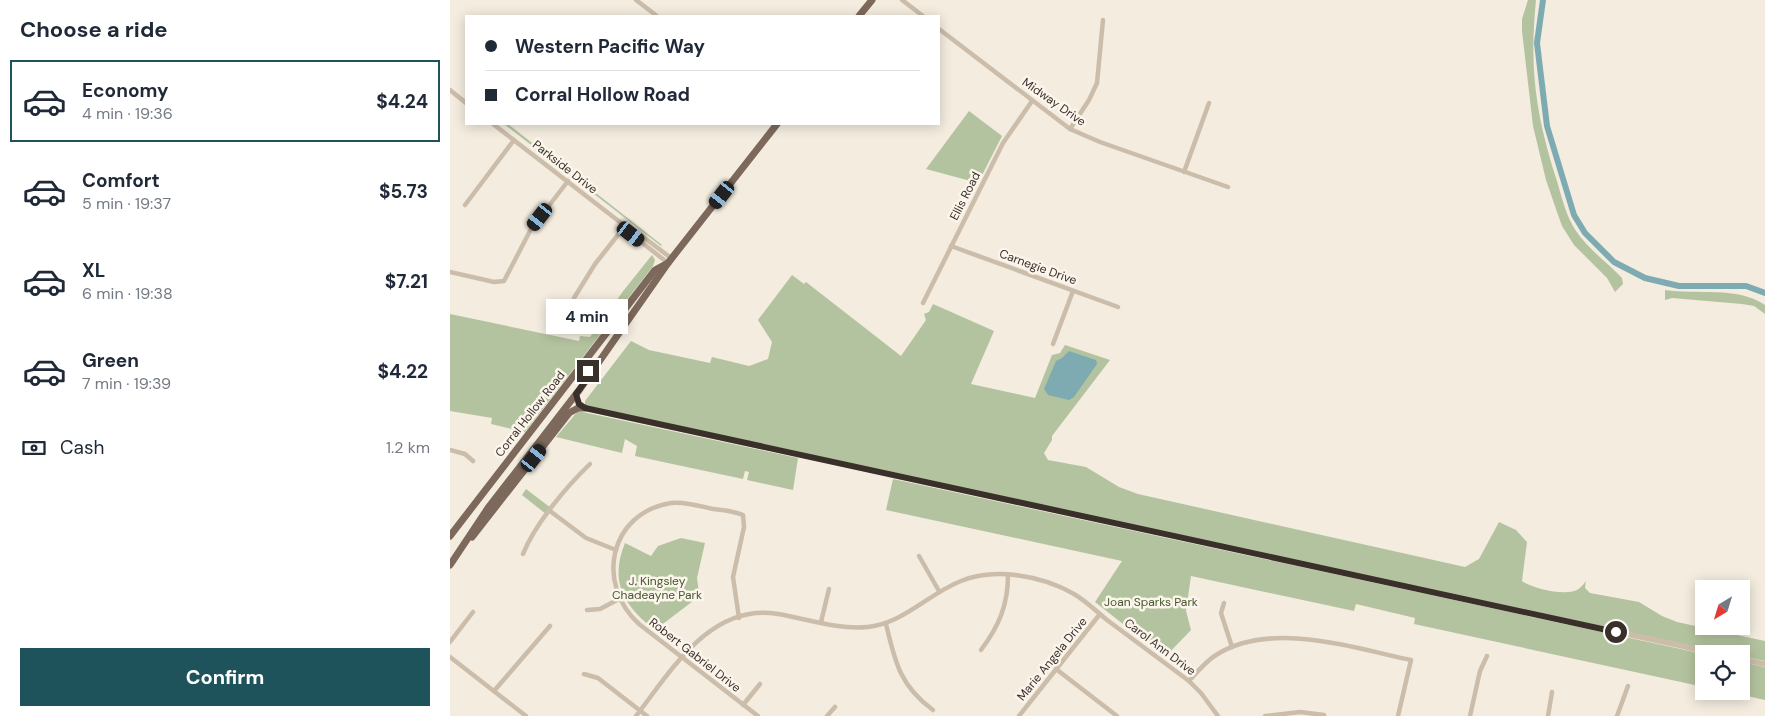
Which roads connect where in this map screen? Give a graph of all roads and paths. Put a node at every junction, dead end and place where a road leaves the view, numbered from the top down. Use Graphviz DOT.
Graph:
graph roads {
  1 [pos="636,0"];
  2 [pos="872,0"];
  3 [pos="902,0"];
  4 [pos="656,15"];
  5 [pos="860,15"];
  6 [pos="922,15"];
  7 [pos="1103,20"];
  8 [pos="940,30"];
  9 [pos="450,90"];
  10 [pos="1032,101"];
  11 [pos="465,102"];
  12 [pos="1209,102"];
  13 [pos="494,125"];
  14 [pos="776,125"];
  15 [pos="1070,128"];
  16 [pos="514,140"];
  17 [pos="1184,172"];
  18 [pos="568,182"];
  19 [pos="1228,187"];
  20 [pos="465,205"];
  21 [pos="625,226"];
  22 [pos="951,246"];
  23 [pos="669,261"];
  24 [pos="450,272"];
  25 [pos="1073,291"];
  26 [pos="574,298"];
  27 [pos="923,303"];
  28 [pos="1118,307"];
  29 [pos="1054,344"];
  30 [pos="580,367"];
  31 [pos="590,375"];
  32 [pos="577,392"];
  33 [pos="585,408"];
  34 [pos="450,450"];
  35 [pos="472,461"];
  36 [pos="590,464"];
  37 [pos="550,511"];
  38 [pos="450,536"];
  39 [pos="462,549"];
  40 [pos="616,550"];
  41 [pos="523,554"];
  42 [pos="919,556"];
  43 [pos="450,565"];
  44 [pos="1008,575"];
  45 [pos="829,589"];
  46 [pos="939,591"];
  47 [pos="619,599"];
  48 [pos="1224,603"];
  49 [pos="587,610"];
  50 [pos="473,612"];
  51 [pos="1100,614"];
  52 [pos="739,618"];
  53 [pos="821,622"];
  54 [pos="886,624"];
  55 [pos="550,626"];
  56 [pos="450,642"];
  57 [pos="1232,647"];
  58 [pos="1695,649"];
  59 [pos="981,650"];
  60 [pos="1487,656"];
  61 [pos="450,657"];
  62 [pos="682,657"];
  63 [pos="1750,660"];
  64 [pos="1765,664"];
  65 [pos="1056,668"];
  66 [pos="584,674"];
  67 [pos="1189,681"];
  68 [pos="760,684"];
  69 [pos="1628,686"];
  70 [pos="494,691"];
  71 [pos="1552,692"];
  72 [pos="743,705"];
  73 [pos="835,707"];
  74 [pos="640,710"];
  75 [pos="933,710"];
  76 [pos="1324,715"];
  77 [pos="526,716"];
  78 [pos="636,716"];
  79 [pos="647,716"];
  80 [pos="758,716"];
  81 [pos="827,716"];
  82 [pos="1019,716"];
  83 [pos="1117,716"];
  84 [pos="1218,716"];
  85 [pos="1264,716"];
  86 [pos="1398,716"];
  87 [pos="1470,716"];
  88 [pos="1548,716"];
  89 [pos="1617,716"];
  1 -- 4 [label="street"];
  2 -- 5 [label="main road"];
  3 -- 6 [label="street"];
  7 -- 15 [label="street"];
  8 -- 10 [label="street, Midway Drive"];
  9 -- 11 [label="street"];
  10 -- 15 [label="street, Midway Drive"];
  10 -- 22 [label="street, Ellis Road"];
  12 -- 17 [label="street"];
  13 -- 16 [label="street, Parkside Drive"];
  14 -- 23 [label="main road, Corral Hollow Road"];
  15 -- 17 [label="street, Midway Drive"];
  16 -- 18 [label="street, Parkside Drive"];
  16 -- 20 [label="street"];
  17 -- 19 [label="street, Midway Drive"];
  18 -- 21 [label="street, Parkside Drive"];
  18 -- 24 [label="street"];
  21 -- 23 [label="street, Parkside Drive"];
  21 -- 26 [label="street"];
  22 -- 25 [label="street, Carnegie Drive"];
  22 -- 27 [label="street, Ellis Road"];
  23 -- 30 [label="main road, Corral Hollow Road"];
  23 -- 31 [label="main road, Corral Hollow Road"];
  25 -- 28 [label="street, Carnegie Drive"];
  25 -- 29 [label="street"];
  30 -- 31 [label="main road"];
  30 -- 38 [label="main road, Corral Hollow Road"];
  31 -- 32 [label="main road, Corral Hollow Road"];
  32 -- 33 [label="street"];
  32 -- 39 [label="main road, Corral Hollow Road"];
  33 -- 39 [label="main road"];
  33 -- 58 [label="street"];
  34 -- 35 [label="street"];
  36 -- 37 [label="street"];
  37 -- 40 [label="street"];
  37 -- 41 [label="street"];
  39 -- 43 [label="main road, Corral Hollow Road"];
  40 -- 47 [label="street, Robert Gabriel Drive"];
  40 -- 52 [label="street"];
  42 -- 46 [label="street"];
  44 -- 46 [label="street, Carol Ann Drive"];
  44 -- 51 [label="street, Carol Ann Drive"];
  44 -- 59 [label="street"];
  45 -- 53 [label="street"];
  46 -- 54 [label="street, Carol Ann Drive"];
  47 -- 49 [label="street"];
  47 -- 62 [label="street, Robert Gabriel Drive"];
  48 -- 57 [label="street"];
  50 -- 56 [label="street"];
  51 -- 65 [label="street, Marie Angela Drive"];
  51 -- 67 [label="street, Carol Ann Drive"];
  52 -- 53 [label="street, Carol Ann Drive"];
  52 -- 62 [label="street, Carol Ann Drive"];
  53 -- 54 [label="street, Carol Ann Drive"];
  54 -- 75 [label="street"];
  55 -- 70 [label="street"];
  57 -- 67 [label="street"];
  57 -- 86 [label="street"];
  60 -- 87 [label="street"];
  61 -- 70 [label="street"];
  62 -- 72 [label="street, Robert Gabriel Drive"];
  62 -- 74 [label="street, Carol Ann Drive"];
  63 -- 64 [label="street"];
  65 -- 82 [label="street, Marie Angela Drive"];
  65 -- 83 [label="street"];
  66 -- 74 [label="street"];
  67 -- 84 [label="street, Carol Ann Drive"];
  68 -- 72 [label="street"];
  69 -- 89 [label="street"];
  70 -- 77 [label="street"];
  71 -- 88 [label="street"];
  72 -- 80 [label="street, Robert Gabriel Drive"];
  73 -- 81 [label="street"];
  74 -- 78 [label="street, Carol Ann Drive"];
  74 -- 79 [label="street"];
  76 -- 85 [label="street"];
}
